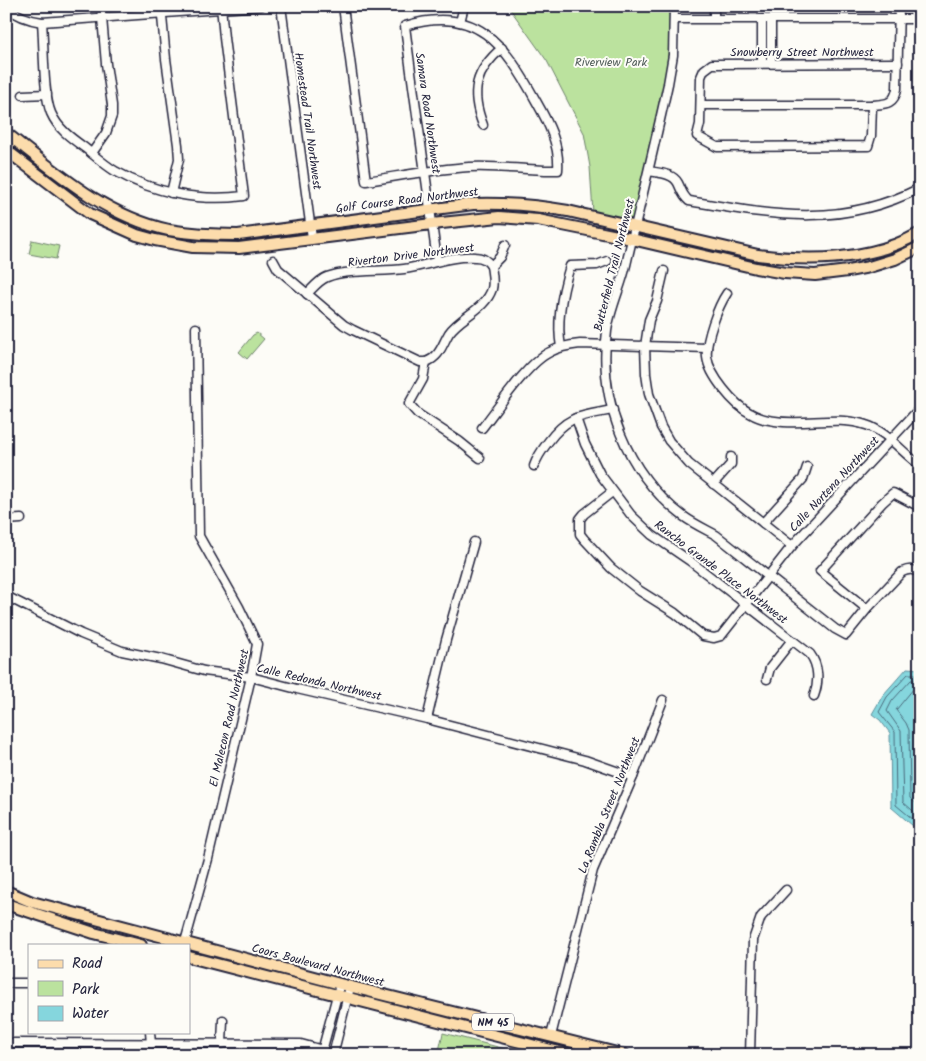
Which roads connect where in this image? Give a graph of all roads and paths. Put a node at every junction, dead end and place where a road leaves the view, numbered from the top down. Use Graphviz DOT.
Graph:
graph roads {
  1 [pos="101,6"];
  2 [pos="261,6"];
  3 [pos="281,6"];
  4 [pos="343,6"];
  5 [pos="464,6"];
  6 [pos="674,6"];
  7 [pos="714,6"];
  8 [pos="899,6"];
  9 [pos="6,8"];
  10 [pos="221,8"];
  11 [pos="161,10"];
  12 [pos="102,18"];
  13 [pos="714,18"];
  14 [pos="675,19"];
  15 [pos="762,19"];
  16 [pos="771,19"];
  17 [pos="920,19"];
  18 [pos="899,20"];
  19 [pos="42,22"];
  20 [pos="460,22"];
  21 [pos="502,48"];
  22 [pos="762,63"];
  23 [pos="771,63"];
  24 [pos="898,63"];
  25 [pos="47,94"];
  26 [pos="23,96"];
  27 [pos="701,105"];
  28 [pos="872,105"];
  29 [pos="483,125"];
  30 [pos="6,133"];
  31 [pos="6,150"];
  32 [pos="92,153"];
  33 [pos="649,171"];
  34 [pos="425,173"];
  35 [pos="920,188"];
  36 [pos="171,193"];
  37 [pos="431,209"];
  38 [pos="432,224"];
  39 [pos="311,225"];
  40 [pos="635,227"];
  41 [pos="920,233"];
  42 [pos="312,238"];
  43 [pos="632,239"];
  44 [pos="505,245"];
  45 [pos="920,247"];
  46 [pos="273,260"];
  47 [pos="437,261"];
  48 [pos="607,261"];
  49 [pos="491,266"];
  50 [pos="664,271"];
  51 [pos="727,293"];
  52 [pos="307,294"];
  53 [pos="196,328"];
  54 [pos="606,344"];
  55 [pos="644,346"];
  56 [pos="561,347"];
  57 [pos="706,348"];
  58 [pos="426,362"];
  59 [pos="920,408"];
  60 [pos="613,410"];
  61 [pos="576,418"];
  62 [pos="482,428"];
  63 [pos="890,439"];
  64 [pos="731,457"];
  65 [pos="480,458"];
  66 [pos="920,465"];
  67 [pos="534,466"];
  68 [pos="807,467"];
  69 [pos="714,484"];
  70 [pos="612,492"];
  71 [pos="920,507"];
  72 [pos="21,519"];
  73 [pos="6,520"];
  74 [pos="763,523"];
  75 [pos="474,542"];
  76 [pos="792,546"];
  77 [pos="920,573"];
  78 [pos="768,577"];
  79 [pos="6,596"];
  80 [pos="747,604"];
  81 [pos="867,609"];
  82 [pos="792,640"];
  83 [pos="251,677"];
  84 [pos="768,679"];
  85 [pos="814,696"];
  86 [pos="663,700"];
  87 [pos="427,719"];
  88 [pos="633,777"];
  89 [pos="786,890"];
  90 [pos="6,891"];
  91 [pos="6,904"];
  92 [pos="185,942"];
  93 [pos="137,944"];
  94 [pos="190,957"];
  95 [pos="6,983"];
  96 [pos="28,983"];
  97 [pos="340,984"];
  98 [pos="350,987"];
  99 [pos="337,996"];
  100 [pos="347,998"];
  101 [pos="223,1020"];
  102 [pos="479,1032"];
  103 [pos="150,1034"];
  104 [pos="552,1036"];
  105 [pos="7,1044"];
  106 [pos="151,1044"];
  107 [pos="222,1044"];
  108 [pos="322,1052"];
  109 [pos="333,1055"];
  110 [pos="571,1055"];
  111 [pos="625,1055"];
  112 [pos="750,1055"];
  1 -- 12 [label="street"];
  2 -- 10 [label="street"];
  3 -- 39 [label="street, Homestead Trail Northwest"];
  4 -- 34 [label="street"];
  5 -- 20 [label="street"];
  6 -- 14 [label="street, Butterfield Trail Northwest"];
  7 -- 13 [label="street"];
  8 -- 18 [label="street"];
  9 -- 19 [label="street"];
  10 -- 11 [label="street"];
  10 -- 36 [label="street"];
  11 -- 12 [label="street"];
  11 -- 36 [label="street"];
  12 -- 19 [label="street"];
  12 -- 32 [label="street"];
  13 -- 14 [label="street"];
  13 -- 15 [label="street"];
  14 -- 33 [label="street, Butterfield Trail Northwest"];
  15 -- 16 [label="street"];
  15 -- 22 [label="street"];
  16 -- 18 [label="street"];
  16 -- 23 [label="street"];
  17 -- 18 [label="street"];
  18 -- 24 [label="street"];
  19 -- 25 [label="street"];
  20 -- 21 [label="street"];
  20 -- 34 [label="street, Samara Road Northwest"];
  21 -- 29 [label="street"];
  21 -- 34 [label="street"];
  22 -- 23 [label="street, Snowberry Street Northwest"];
  22 -- 27 [label="street, Snowberry Street Northwest"];
  23 -- 24 [label="street, Snowberry Street Northwest"];
  24 -- 28 [label="street"];
  25 -- 26 [label="street"];
  25 -- 32 [label="street"];
  27 -- 28 [label="street"];
  27 -- 28 [label="street"];
  30 -- 39 [label="main road, Golf Course Road Northwest"];
  31 -- 42 [label="main road"];
  32 -- 36 [label="street"];
  33 -- 35 [label="street"];
  33 -- 40 [label="street, Butterfield Trail Northwest"];
  34 -- 37 [label="street, Samara Road Northwest"];
  37 -- 38 [label="street, Samara Road Northwest"];
  37 -- 39 [label="main road, Golf Course Road Northwest"];
  37 -- 40 [label="main road, Golf Course Road Northwest"];
  38 -- 42 [label="main road"];
  38 -- 43 [label="main road"];
  38 -- 47 [label="street, Samara Road Northwest"];
  39 -- 42 [label="street, Homestead Trail Northwest"];
  40 -- 41 [label="main road, Golf Course Road Northwest"];
  40 -- 43 [label="street, Butterfield Trail Northwest"];
  43 -- 45 [label="main road"];
  43 -- 54 [label="street, Butterfield Trail Northwest"];
  44 -- 49 [label="street"];
  46 -- 52 [label="street"];
  47 -- 49 [label="street, Riverton Drive Northwest"];
  47 -- 52 [label="street, Riverton Drive Northwest"];
  48 -- 56 [label="street"];
  49 -- 58 [label="street"];
  50 -- 55 [label="street"];
  51 -- 57 [label="street"];
  52 -- 58 [label="street"];
  53 -- 83 [label="street, El Malecon Road Northwest"];
  54 -- 55 [label="street"];
  54 -- 56 [label="street"];
  54 -- 60 [label="street, Butterfield Trail Northwest"];
  55 -- 57 [label="street"];
  55 -- 69 [label="street"];
  56 -- 62 [label="street"];
  57 -- 63 [label="street"];
  58 -- 65 [label="street"];
  59 -- 63 [label="street, Calle Nortena Northwest"];
  60 -- 61 [label="street"];
  60 -- 78 [label="street, Butterfield Trail Northwest"];
  61 -- 67 [label="street"];
  61 -- 70 [label="street, Rancho Grande Place Northwest"];
  63 -- 66 [label="street"];
  63 -- 76 [label="street, Calle Nortena Northwest"];
  64 -- 69 [label="street"];
  68 -- 74 [label="street"];
  69 -- 74 [label="street"];
  70 -- 80 [label="street, Rancho Grande Place Northwest"];
  70 -- 80 [label="street, Calle Nortena Northwest"];
  71 -- 81 [label="street"];
  72 -- 73 [label="street"];
  74 -- 76 [label="street"];
  75 -- 87 [label="street"];
  76 -- 78 [label="street, Calle Nortena Northwest"];
  77 -- 81 [label="street"];
  78 -- 80 [label="street, Calle Nortena Northwest"];
  78 -- 81 [label="street, Butterfield Trail Northwest"];
  79 -- 83 [label="street, Calle Redonda Northwest"];
  80 -- 82 [label="street, Rancho Grande Place Northwest"];
  82 -- 84 [label="street, Rancho Grande Place Northwest"];
  82 -- 85 [label="street, Rancho Grande Place Northwest"];
  83 -- 87 [label="street, Calle Redonda Northwest"];
  83 -- 92 [label="street, El Malecon Road Northwest"];
  86 -- 88 [label="street, La Rambla Street Northwest"];
  87 -- 88 [label="street, Calle Redonda Northwest"];
  88 -- 104 [label="street, La Rambla Street Northwest"];
  89 -- 112 [label="street"];
  90 -- 92 [label="main road, Coors Boulevard Northwest / NM 45"];
  91 -- 93 [label="main road"];
  92 -- 97 [label="main road, Coors Boulevard Northwest / NM 45"];
  94 -- 99 [label="main road, Coors Boulevard Northwest / NM 45"];
  95 -- 96 [label="street"];
  97 -- 98 [label="main road, Coors Boulevard Northwest / NM 45"];
  97 -- 99 [label="street"];
  98 -- 100 [label="street"];
  98 -- 104 [label="main road, Coors Boulevard Northwest / NM 45"];
  99 -- 100 [label="main road, Coors Boulevard Northwest / NM 45"];
  99 -- 108 [label="street"];
  100 -- 102 [label="main road, Coors Boulevard Northwest / NM 45"];
  100 -- 109 [label="street"];
  101 -- 107 [label="street"];
  102 -- 104 [label="main road"];
  102 -- 110 [label="main road, Coors Boulevard Northwest / NM 45"];
  103 -- 106 [label="street"];
  104 -- 111 [label="main road, Coors Boulevard Northwest / NM 45"];
  105 -- 106 [label="street"];
  106 -- 107 [label="street"];
  107 -- 108 [label="street"];
}
